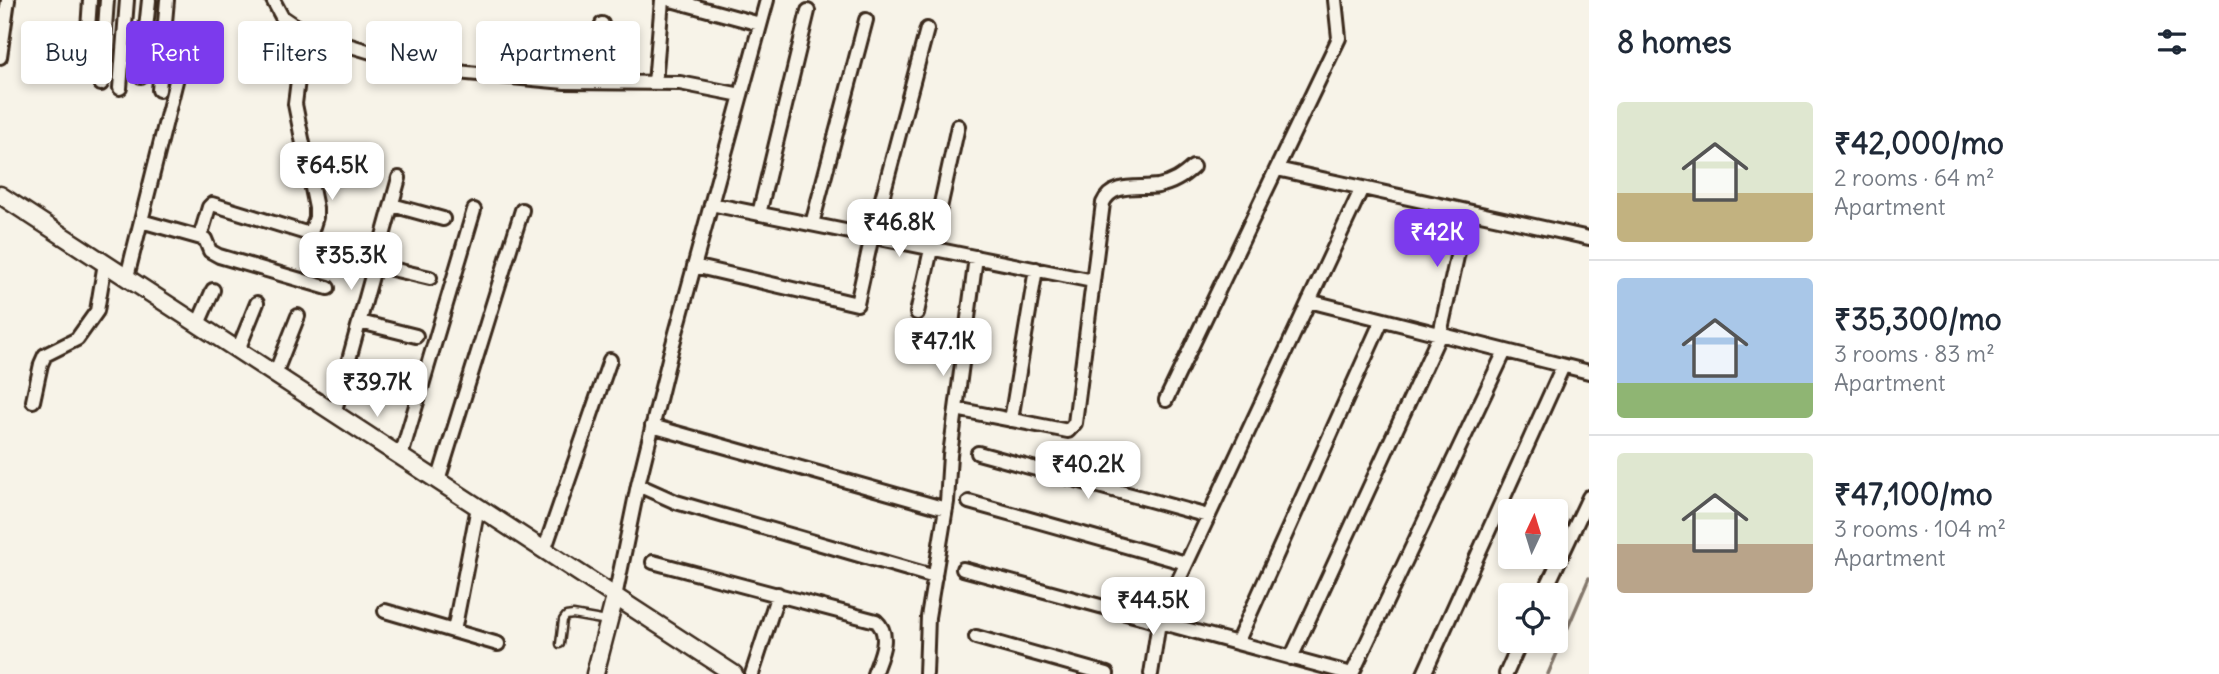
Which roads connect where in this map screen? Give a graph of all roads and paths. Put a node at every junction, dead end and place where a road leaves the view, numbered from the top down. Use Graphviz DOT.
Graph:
graph roads {
  1 [pos="8,0"];
  2 [pos="90,0"];
  3 [pos="107,0"];
  4 [pos="127,0"];
  5 [pos="149,0"];
  6 [pos="167,0"];
  7 [pos="273,0"];
  8 [pos="663,0"];
  9 [pos="671,0"];
  10 [pos="767,0"];
  11 [pos="1335,0"];
  12 [pos="808,11"];
  13 [pos="866,20"];
  14 [pos="89,21"];
  15 [pos="106,21"];
  16 [pos="147,21"];
  17 [pos="288,21"];
  18 [pos="761,24"];
  19 [pos="927,29"];
  20 [pos="352,47"];
  21 [pos="0,57"];
  22 [pos="476,73"];
  23 [pos="640,83"];
  24 [pos="655,83"];
  25 [pos="175,84"];
  26 [pos="298,84"];
  27 [pos="120,88"];
  28 [pos="159,90"];
  29 [pos="741,94"];
  30 [pos="958,126"];
  31 [pos="1193,167"];
  32 [pos="1277,169"];
  33 [pos="400,178"];
  34 [pos="1362,188"];
  35 [pos="0,195"];
  36 [pos="711,204"];
  37 [pos="392,205"];
  38 [pos="474,210"];
  39 [pos="522,210"];
  40 [pos="1467,211"];
  41 [pos="760,214"];
  42 [pos="443,219"];
  43 [pos="141,221"];
  44 [pos="812,224"];
  45 [pos="872,236"];
  46 [pos="200,237"];
  47 [pos="1589,238"];
  48 [pos="931,248"];
  49 [pos="976,257"];
  50 [pos="104,263"];
  51 [pos="375,265"];
  52 [pos="694,266"];
  53 [pos="1036,269"];
  54 [pos="127,277"];
  55 [pos="430,278"];
  56 [pos="1093,281"];
  57 [pos="328,288"];
  58 [pos="213,290"];
  59 [pos="1309,301"];
  60 [pos="257,303"];
  61 [pos="917,313"];
  62 [pos="298,316"];
  63 [pos="1382,320"];
  64 [pos="360,322"];
  65 [pos="198,324"];
  66 [pos="1440,334"];
  67 [pos="416,336"];
  68 [pos="238,350"];
  69 [pos="1506,351"];
  70 [pos="610,360"];
  71 [pos="1563,366"];
  72 [pos="1589,372"];
  73 [pos="275,374"];
  74 [pos="1166,400"];
  75 [pos="33,401"];
  76 [pos="956,409"];
  77 [pos="334,414"];
  78 [pos="1011,420"];
  79 [pos="652,426"];
  80 [pos="978,453"];
  81 [pos="401,456"];
  82 [pos="438,481"];
  83 [pos="638,485"];
  84 [pos="1589,497"];
  85 [pos="969,502"];
  86 [pos="478,507"];
  87 [pos="946,509"];
  88 [pos="1208,516"];
  89 [pos="544,551"];
  90 [pos="653,562"];
  91 [pos="1186,563"];
  92 [pos="963,569"];
  93 [pos="935,577"];
  94 [pos="1549,583"];
  95 [pos="778,594"];
  96 [pos="615,597"];
  97 [pos="385,611"];
  98 [pos="608,621"];
  99 [pos="1159,622"];
  100 [pos="454,631"];
  101 [pos="976,637"];
  102 [pos="1237,643"];
  103 [pos="498,644"];
  104 [pos="560,645"];
  105 [pos="1515,653"];
  106 [pos="1291,658"];
  107 [pos="595,674"];
  108 [pos="734,674"];
  109 [pos="752,674"];
  110 [pos="874,674"];
  111 [pos="926,674"];
  112 [pos="1107,674"];
  113 [pos="1151,674"];
  114 [pos="1424,674"];
  115 [pos="1506,674"];
  1 -- 21 [label="street"];
  2 -- 14 [label="street"];
  3 -- 15 [label="street"];
  4 -- 27 [label="street"];
  5 -- 16 [label="street"];
  6 -- 28 [label="street"];
  7 -- 17 [label="street"];
  8 -- 24 [label="street"];
  9 -- 18 [label="street"];
  10 -- 18 [label="street"];
  11 -- 32 [label="street"];
  12 -- 41 [label="street"];
  13 -- 44 [label="street"];
  18 -- 29 [label="street"];
  19 -- 45 [label="street"];
  20 -- 22 [label="street"];
  23 -- 24 [label="street"];
  24 -- 29 [label="street"];
  25 -- 43 [label="street"];
  26 -- 46 [label="street"];
  29 -- 36 [label="street"];
  30 -- 48 [label="street"];
  31 -- 56 [label="street"];
  32 -- 34 [label="street"];
  32 -- 74 [label="street"];
  33 -- 37 [label="street"];
  34 -- 40 [label="street"];
  34 -- 59 [label="street"];
  35 -- 50 [label="street"];
  36 -- 41 [label="street"];
  36 -- 52 [label="street"];
  37 -- 42 [label="street"];
  37 -- 51 [label="street"];
  38 -- 81 [label="street"];
  39 -- 82 [label="street"];
  40 -- 47 [label="street"];
  40 -- 66 [label="street"];
  41 -- 44 [label="street"];
  43 -- 46 [label="street"];
  43 -- 54 [label="street"];
  44 -- 45 [label="street"];
  45 -- 48 [label="street"];
  45 -- 52 [label="street"];
  46 -- 57 [label="street"];
  48 -- 49 [label="street"];
  48 -- 61 [label="street"];
  49 -- 53 [label="street"];
  49 -- 76 [label="street"];
  50 -- 54 [label="street"];
  50 -- 75 [label="street"];
  51 -- 55 [label="street"];
  51 -- 64 [label="street"];
  52 -- 79 [label="street"];
  53 -- 56 [label="street"];
  53 -- 78 [label="street"];
  54 -- 65 [label="street"];
  56 -- 78 [label="street"];
  58 -- 65 [label="street"];
  59 -- 63 [label="street"];
  59 -- 88 [label="street"];
  60 -- 68 [label="street"];
  62 -- 73 [label="street"];
  63 -- 66 [label="street"];
  63 -- 102 [label="street"];
  64 -- 67 [label="street"];
  64 -- 77 [label="street"];
  65 -- 68 [label="street"];
  66 -- 69 [label="street"];
  66 -- 106 [label="street"];
  68 -- 73 [label="street"];
  69 -- 71 [label="street"];
  69 -- 106 [label="street"];
  70 -- 89 [label="street"];
  71 -- 72 [label="street"];
  71 -- 114 [label="street"];
  73 -- 77 [label="street"];
  76 -- 78 [label="street"];
  76 -- 87 [label="street"];
  77 -- 81 [label="street"];
  79 -- 83 [label="street"];
  79 -- 87 [label="street"];
  80 -- 88 [label="street"];
  81 -- 82 [label="street"];
  82 -- 86 [label="street"];
  83 -- 93 [label="street"];
  83 -- 96 [label="street"];
  84 -- 94 [label="street"];
  85 -- 91 [label="street"];
  86 -- 89 [label="street"];
  86 -- 100 [label="street"];
  87 -- 93 [label="street"];
  88 -- 91 [label="street"];
  89 -- 96 [label="street"];
  90 -- 95 [label="street"];
  91 -- 99 [label="street"];
  92 -- 99 [label="street"];
  93 -- 111 [label="street"];
  95 -- 109 [label="street"];
  95 -- 110 [label="street"];
  96 -- 98 [label="street"];
  96 -- 108 [label="street"];
  97 -- 100 [label="street"];
  98 -- 104 [label="lane"];
  98 -- 107 [label="street"];
  99 -- 102 [label="street"];
  99 -- 113 [label="street"];
  100 -- 103 [label="street"];
  101 -- 112 [label="street"];
  102 -- 106 [label="street"];
  105 -- 115 [label="street"];
}
